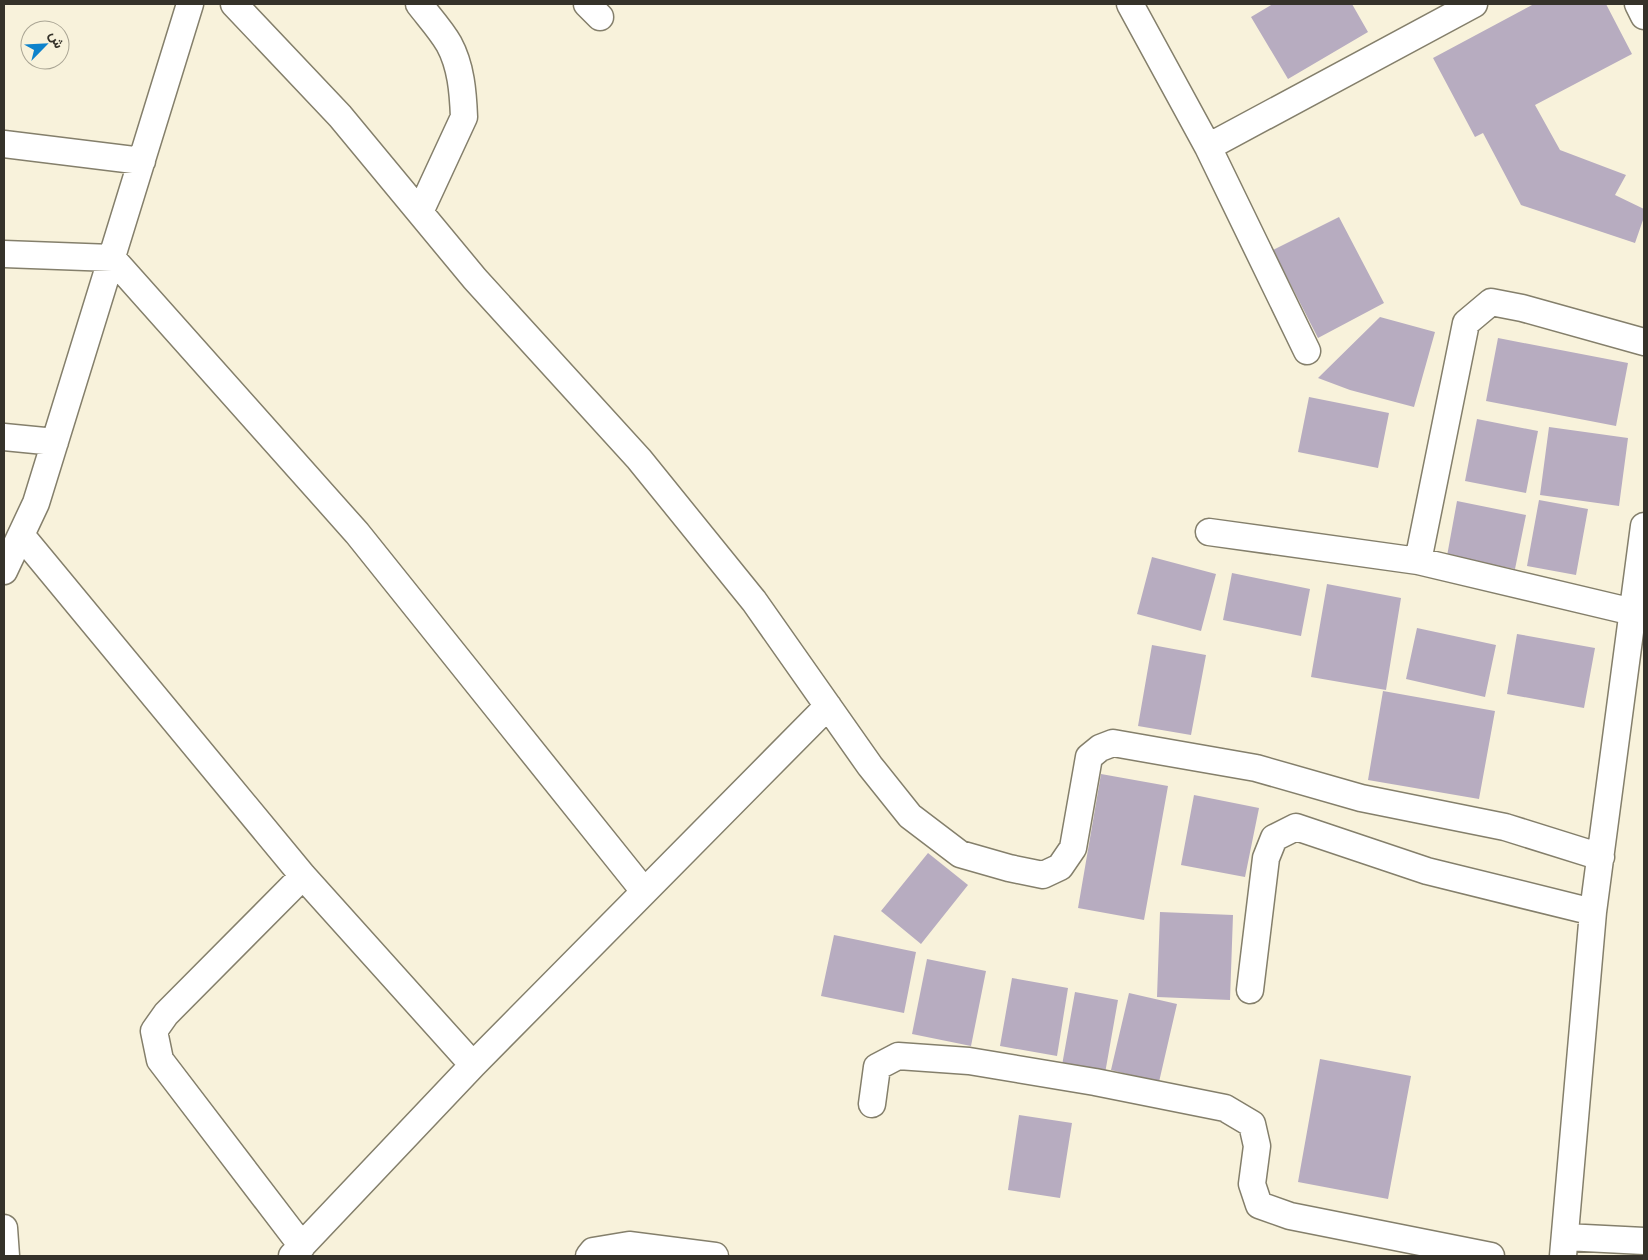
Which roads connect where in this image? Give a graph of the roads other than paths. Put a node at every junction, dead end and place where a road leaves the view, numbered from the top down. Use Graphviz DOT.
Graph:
graph roads {
  1 [pos="190,4"];
  2 [pos="234,4"];
  3 [pos="419,4"];
  4 [pos="1130,4"];
  5 [pos="1474,4"];
  6 [pos="1638,4"];
  7 [pos="1644,16"];
  8 [pos="4,144"];
  9 [pos="1208,147"];
  10 [pos="142,161"];
  11 [pos="420,212"];
  12 [pos="4,254"];
  13 [pos="112,258"];
  14 [pos="1644,342"];
  15 [pos="1307,351"];
  16 [pos="4,437"];
  17 [pos="55,442"];
  18 [pos="1644,526"];
  19 [pos="1209,532"];
  20 [pos="21,535"];
  21 [pos="1418,561"];
  22 [pos="4,570"];
  23 [pos="1633,612"];
  24 [pos="828,706"];
  25 [pos="1601,857"];
  26 [pos="303,876"];
  27 [pos="644,891"];
  28 [pos="1593,912"];
  29 [pos="1250,990"];
  30 [pos="473,1066"];
  31 [pos="872,1104"];
  32 [pos="4,1228"];
  33 [pos="1644,1241"];
  34 [pos="1564,1247"];
  35 [pos="297,1251"];
  36 [pos="6,1256"];
  37 [pos="589,1256"];
  38 [pos="716,1256"];
  39 [pos="1491,1256"];
  1 -- 10 [label="street"];
  2 -- 11 [label="street"];
  3 -- 11 [label="street"];
  4 -- 9 [label="street"];
  5 -- 9 [label="street"];
  6 -- 7 [label="street"];
  8 -- 10 [label="street"];
  9 -- 15 [label="street"];
  10 -- 13 [label="street"];
  11 -- 24 [label="street"];
  12 -- 13 [label="street"];
  13 -- 17 [label="street"];
  13 -- 27 [label="street"];
  14 -- 21 [label="street"];
  16 -- 17 [label="street"];
  17 -- 20 [label="street"];
  18 -- 23 [label="street"];
  19 -- 21 [label="street"];
  20 -- 22 [label="street"];
  20 -- 26 [label="street"];
  21 -- 23 [label="street"];
  23 -- 25 [label="street"];
  24 -- 25 [label="street"];
  24 -- 27 [label="street"];
  25 -- 28 [label="street"];
  26 -- 30 [label="street"];
  26 -- 35 [label="street"];
  27 -- 30 [label="street"];
  28 -- 29 [label="street"];
  28 -- 34 [label="street"];
  30 -- 35 [label="street"];
  31 -- 39 [label="street"];
  32 -- 36 [label="street"];
  33 -- 34 [label="street"];
  37 -- 38 [label="street"];
}
